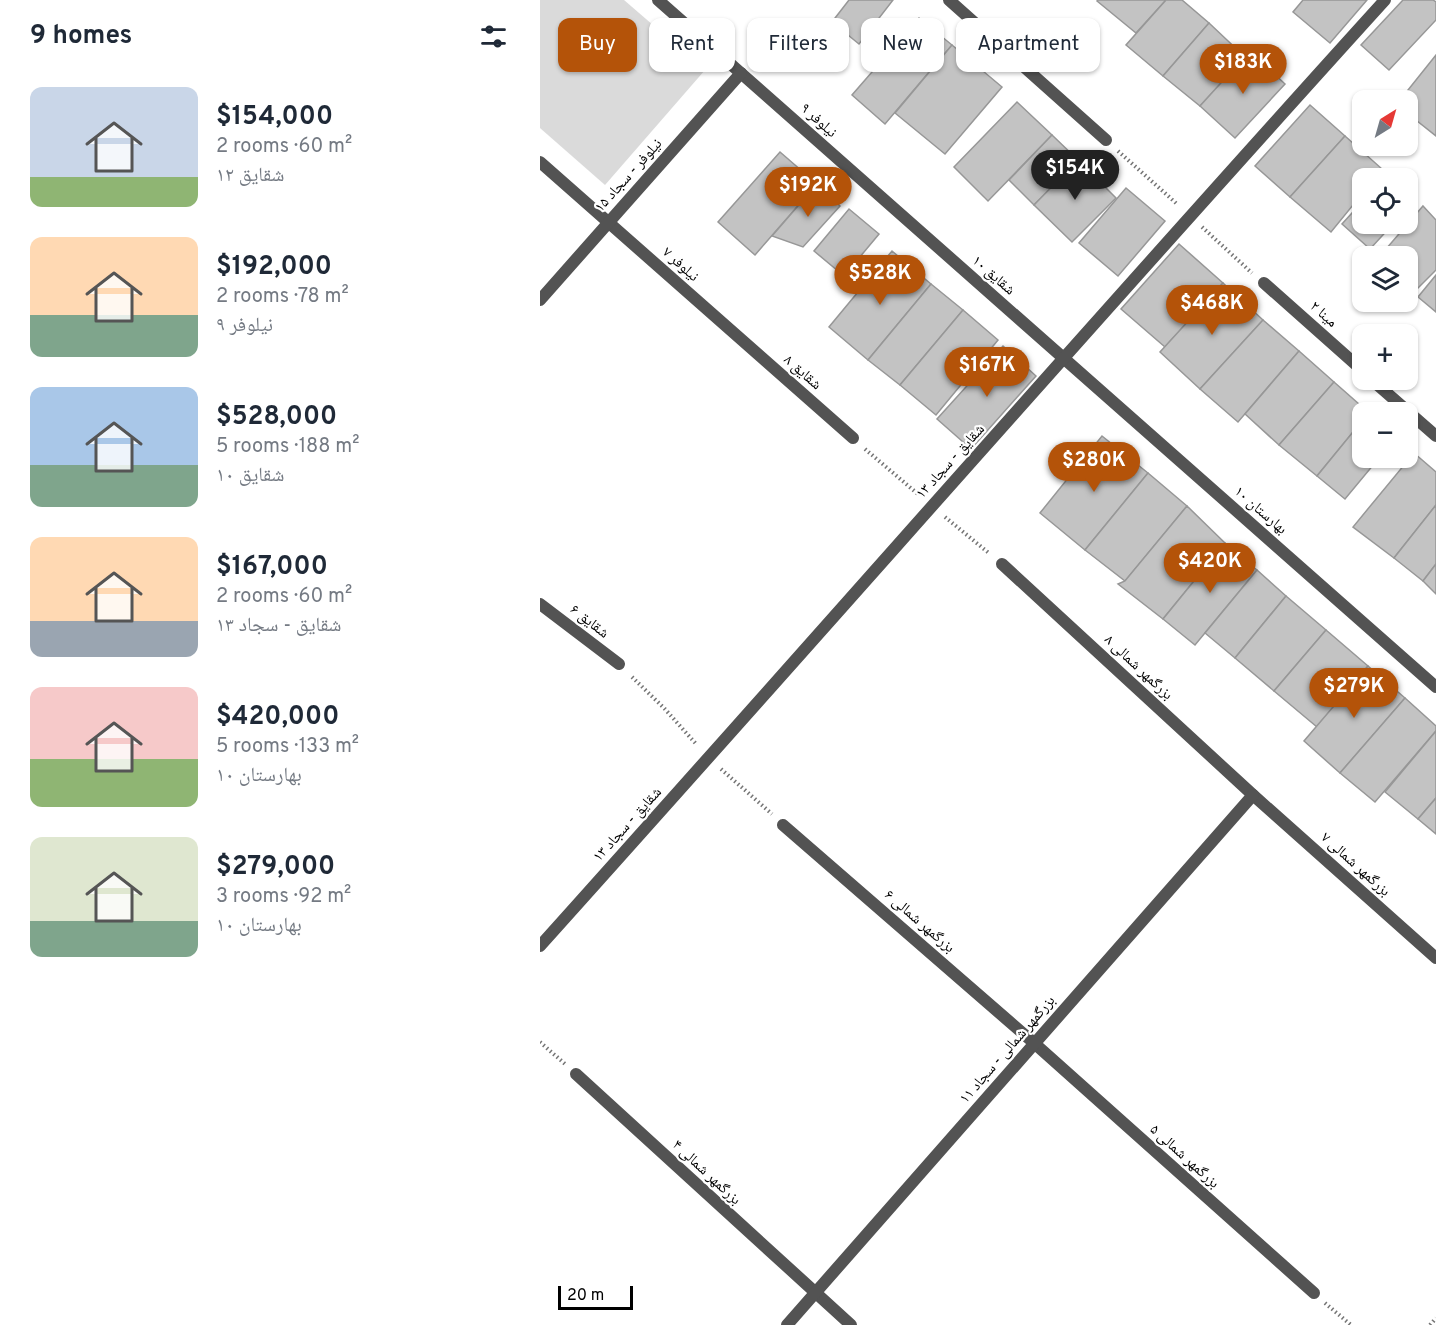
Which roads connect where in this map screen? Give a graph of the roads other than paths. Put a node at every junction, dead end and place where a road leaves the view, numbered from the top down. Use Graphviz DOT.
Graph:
graph roads {
  1 [pos="658,0"];
  2 [pos="949,0"];
  3 [pos="1385,0"];
  4 [pos="741,73"];
  5 [pos="1106,140"];
  6 [pos="540,162"];
  7 [pos="902,216"];
  8 [pos="609,222"];
  9 [pos="1264,283"];
  10 [pos="540,300"];
  11 [pos="731,331"];
  12 [pos="1064,358"];
  13 [pos="1352,361"];
  14 [pos="1383,390"];
  15 [pos="1436,436"];
  16 [pos="853,438"];
  17 [pos="1002,564"];
  18 [pos="540,604"];
  19 [pos="619,664"];
  20 [pos="1436,687"];
  21 [pos="1253,795"];
  22 [pos="783,825"];
  23 [pos="540,946"];
  24 [pos="1436,958"];
  25 [pos="1034,1042"];
  26 [pos="576,1074"];
  27 [pos="815,1293"];
  28 [pos="1314,1293"];
  29 [pos="787,1325"];
  30 [pos="851,1325"];
  1 -- 4 [label="street, نیلوفر ۹"];
  2 -- 5 [label="street"];
  3 -- 12 [label="street, شقایق - سجاد ۱۳"];
  4 -- 7 [label="street, نیلوفر ۹"];
  4 -- 8 [label="street, نیلوفر - سجاد ۱۵"];
  6 -- 8 [label="street, نیلوفر ۷"];
  7 -- 12 [label="street, شقایق ۱۰"];
  8 -- 10 [label="street, نیلوفر - سجاد ۱۵"];
  8 -- 11 [label="street, نیلوفر ۷"];
  9 -- 13 [label="street, مینا ۲"];
  11 -- 16 [label="street, شقایق ۸"];
  12 -- 20 [label="street, بهارستان ۱۰"];
  12 -- 23 [label="street, شقایق - سجاد ۱۳"];
  14 -- 15 [label="street"];
  17 -- 21 [label="street, بزرگمهر شمالی ۸"];
  18 -- 19 [label="street, شقایق ۶"];
  21 -- 24 [label="street, بزرگمهر شمالی ۷"];
  21 -- 25 [label="street, بزرگمهر شمالی - سجاد ۱۱"];
  22 -- 25 [label="street, بزرگمهر شمالی ۶"];
  25 -- 27 [label="street, بزرگمهر شمالی - سجاد ۱۱"];
  25 -- 28 [label="street, بزرگمهر شمالی ۵"];
  26 -- 27 [label="street, بزرگمهر شمالی ۴"];
  27 -- 29 [label="street, بزرگمهر شمالی - سجاد ۱۱"];
  27 -- 30 [label="street, بزرگمهر شمالی ۴"];
}
